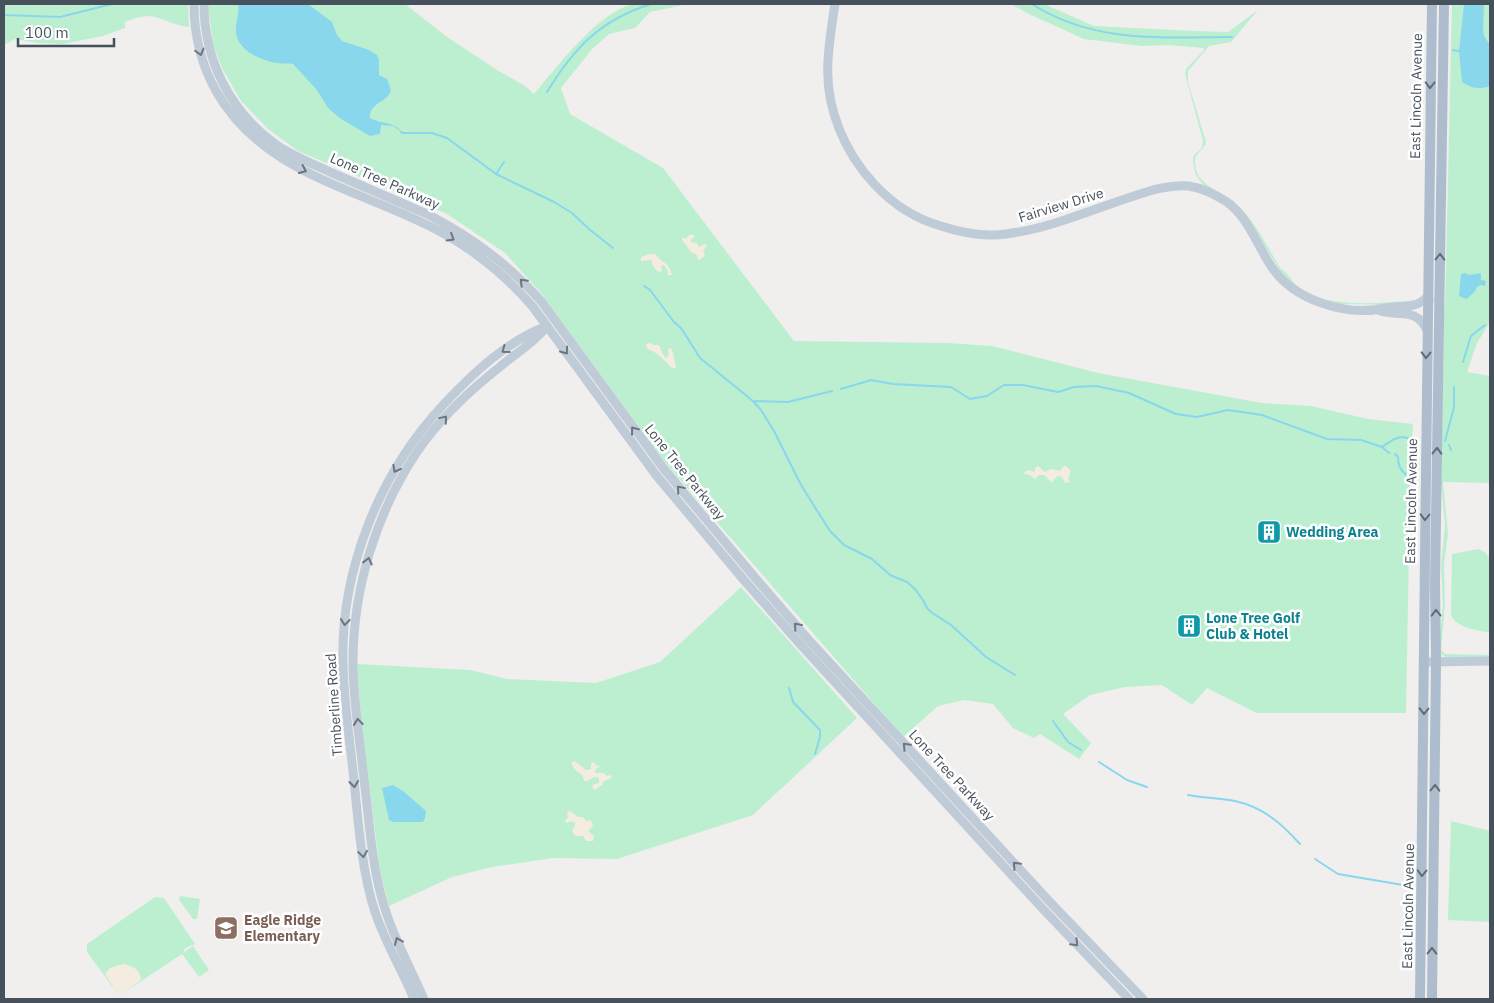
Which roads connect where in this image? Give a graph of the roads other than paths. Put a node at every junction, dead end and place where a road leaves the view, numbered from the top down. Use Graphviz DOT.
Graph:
graph roads {
  1 [pos="194,4"];
  2 [pos="204,4"];
  3 [pos="835,4"];
  4 [pos="1432,4"];
  5 [pos="1444,4"];
  6 [pos="1427,297"];
  7 [pos="1378,310"];
  8 [pos="551,323"];
  9 [pos="1427,330"];
  10 [pos="1490,661"];
  11 [pos="1425,662"];
  12 [pos="1436,662"];
  13 [pos="414,999"];
  14 [pos="424,999"];
  15 [pos="1129,999"];
  16 [pos="1143,999"];
  17 [pos="1420,999"];
  18 [pos="1432,999"];
  1 -- 8 [label="street, Lone Tree Parkway, one-way"];
  8 -- 2 [label="street, Lone Tree Parkway, one-way"];
  3 -- 7 [label="street, Fairview Drive"];
  4 -- 6 [label="main road, East Lincoln Avenue, one-way"];
  12 -- 5 [label="main road, East Lincoln Avenue, one-way"];
  6 -- 7 [label="street, Fairview Drive"];
  6 -- 9 [label="main road, East Lincoln Avenue"];
  7 -- 9 [label="street, Fairview Drive"];
  8 -- 13 [label="street, Timberline Road, one-way"];
  14 -- 8 [label="street, Timberline Road, one-way"];
  8 -- 15 [label="street, Lone Tree Parkway, one-way"];
  16 -- 8 [label="street, Lone Tree Parkway, one-way"];
  9 -- 11 [label="main road, East Lincoln Avenue, one-way"];
  10 -- 12 [label="street"];
  11 -- 12 [label="street"];
  11 -- 17 [label="main road, East Lincoln Avenue, one-way"];
  18 -- 12 [label="main road, East Lincoln Avenue, one-way"];
}
